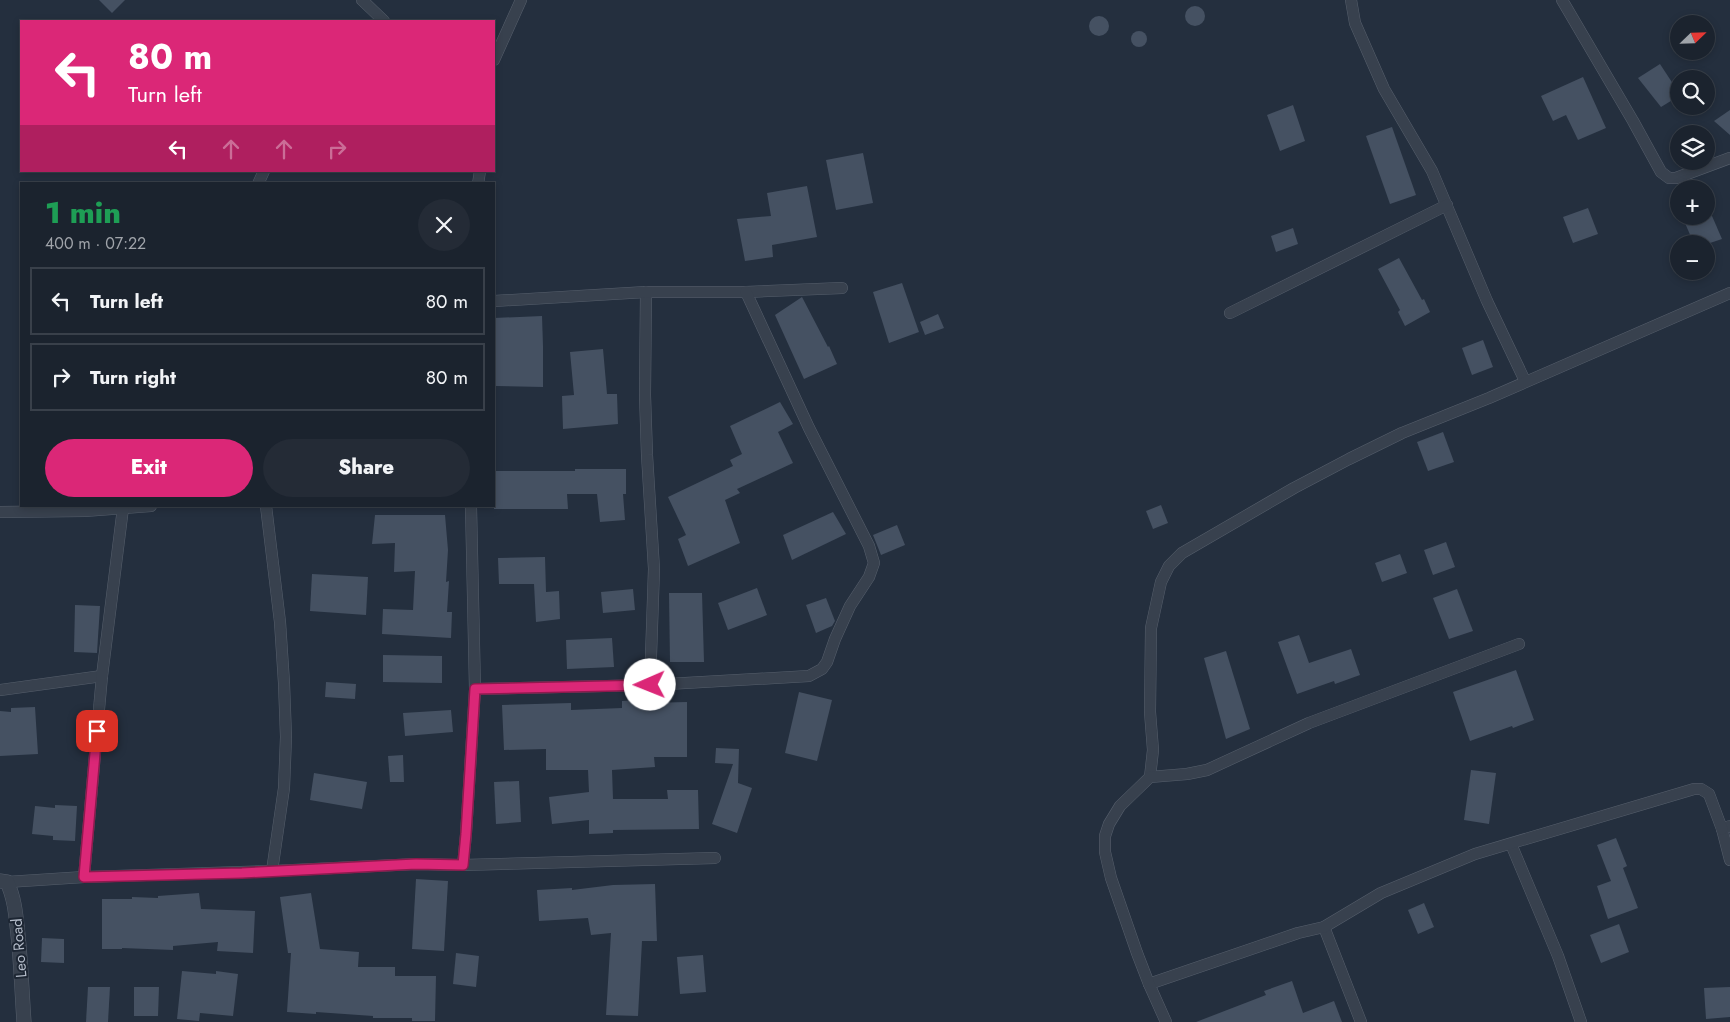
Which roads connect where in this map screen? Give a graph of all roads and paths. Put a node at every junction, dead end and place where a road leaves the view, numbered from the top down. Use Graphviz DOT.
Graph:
graph roads {
  1 [pos="362,0"];
  2 [pos="521,0"];
  3 [pos="1351,0"];
  4 [pos="1562,0"];
  5 [pos="377,19"];
  6 [pos="495,58"];
  7 [pos="1730,158"];
  8 [pos="1446,205"];
  9 [pos="842,288"];
  10 [pos="646,292"];
  11 [pos="746,292"];
  12 [pos="1730,293"];
  13 [pos="495,301"];
  14 [pos="1230,313"];
  15 [pos="1525,381"];
  16 [pos="138,507"];
  17 [pos="266,507"];
  18 [pos="472,507"];
  19 [pos="123,508"];
  20 [pos="0,512"];
  21 [pos="1520,644"];
  22 [pos="102,676"];
  23 [pos="650,685"];
  24 [pos="475,689"];
  25 [pos="0,690"];
  26 [pos="1150,776"];
  27 [pos="1726,828"];
  28 [pos="1511,844"];
  29 [pos="715,858"];
  30 [pos="1730,860"];
  31 [pos="463,865"];
  32 [pos="272,871"];
  33 [pos="84,877"];
  34 [pos="4,881"];
  35 [pos="1324,927"];
  36 [pos="1149,984"];
  37 [pos="24,1022"];
  38 [pos="1166,1022"];
  39 [pos="1361,1022"];
  40 [pos="1580,1022"];
  1 -- 5 [label="street"];
  2 -- 6 [label="street"];
  3 -- 8 [label="street"];
  4 -- 7 [label="street"];
  8 -- 14 [label="street"];
  8 -- 15 [label="street"];
  9 -- 11 [label="street"];
  10 -- 11 [label="street"];
  10 -- 13 [label="street"];
  10 -- 23 [label="street"];
  11 -- 23 [label="street"];
  12 -- 15 [label="street"];
  15 -- 26 [label="street"];
  16 -- 19 [label="street"];
  17 -- 32 [label="street"];
  18 -- 24 [label="street"];
  19 -- 20 [label="street"];
  19 -- 22 [label="street"];
  21 -- 26 [label="street"];
  22 -- 25 [label="street"];
  22 -- 33 [label="street"];
  23 -- 24 [label="street"];
  24 -- 31 [label="street"];
  26 -- 36 [label="street"];
  27 -- 28 [label="street"];
  27 -- 30 [label="street"];
  28 -- 35 [label="street"];
  28 -- 40 [label="street"];
  29 -- 31 [label="street"];
  31 -- 32 [label="street"];
  32 -- 33 [label="street"];
  33 -- 34 [label="street"];
  34 -- 37 [label="street, Leo Road"];
  35 -- 36 [label="street"];
  35 -- 39 [label="street"];
  36 -- 38 [label="street"];
}
